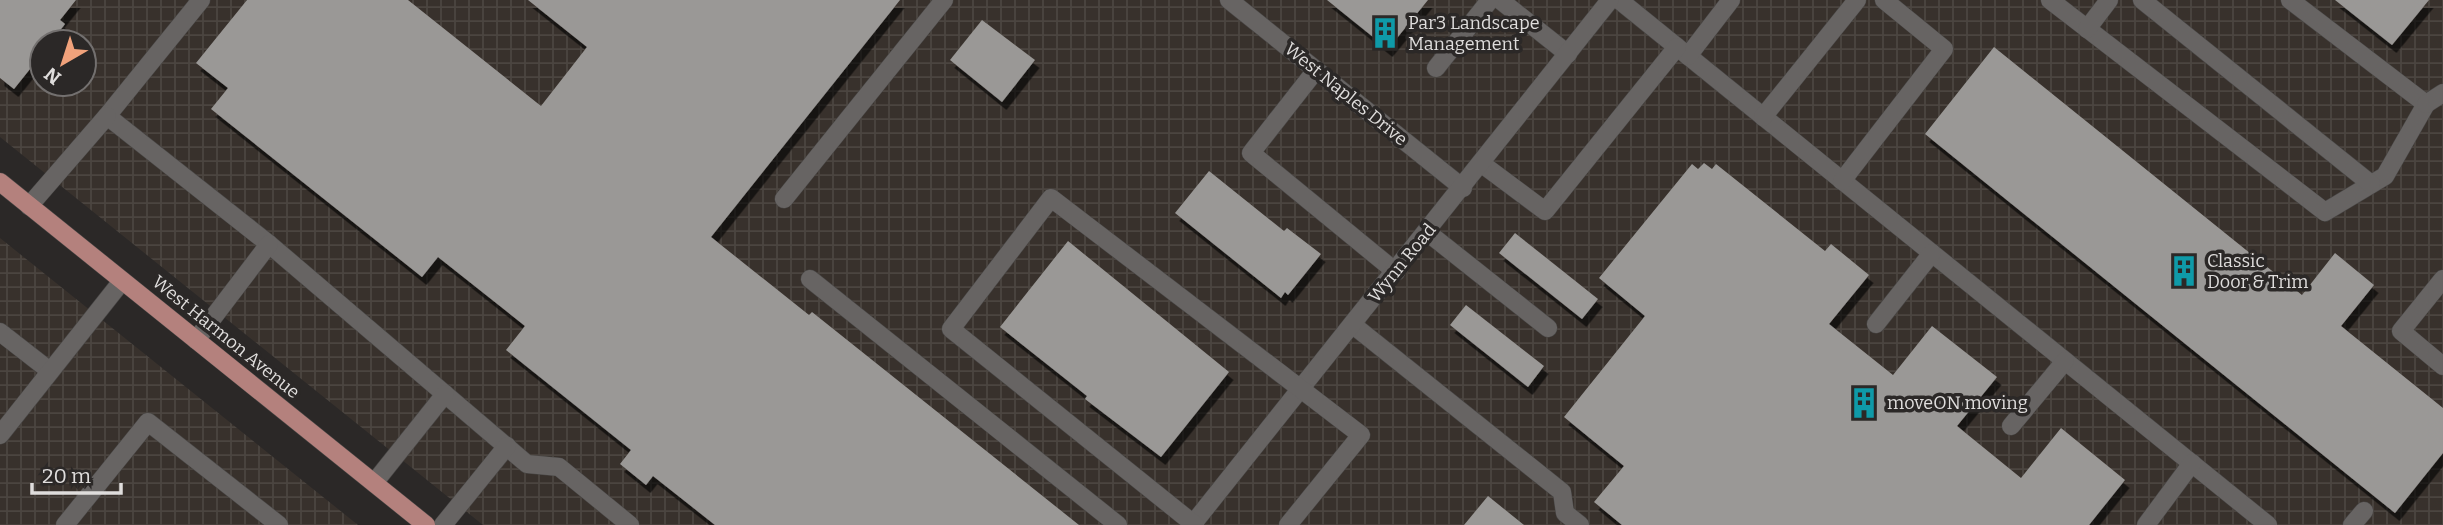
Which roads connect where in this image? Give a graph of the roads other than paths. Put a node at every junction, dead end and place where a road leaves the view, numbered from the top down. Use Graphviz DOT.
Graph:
graph roads {
  1 [pos="201,0"];
  2 [pos="944,0"];
  3 [pos="1490,0"];
  4 [pos="1500,0"];
  5 [pos="1610,0"];
  6 [pos="1619,0"];
  7 [pos="1731,0"];
  8 [pos="1857,0"];
  9 [pos="1884,0"];
  10 [pos="2050,0"];
  11 [pos="2109,0"];
  12 [pos="2142,0"];
  13 [pos="2290,0"];
  14 [pos="1237,2"];
  15 [pos="2087,29"];
  16 [pos="1682,52"];
  17 [pos="1568,54"];
  18 [pos="1436,68"];
  19 [pos="1316,70"];
  20 [pos="2443,93"];
  21 [pos="2426,104"];
  22 [pos="107,116"];
  23 [pos="1763,117"];
  24 [pos="1482,164"];
  25 [pos="1842,181"];
  26 [pos="0,182"];
  27 [pos="2371,184"];
  28 [pos="1463,187"];
  29 [pos="784,199"];
  30 [pos="29,206"];
  31 [pos="1427,232"];
  32 [pos="269,244"];
  33 [pos="1932,253"];
  34 [pos="1396,272"];
  35 [pos="810,279"];
  36 [pos="2443,279"];
  37 [pos="122,281"];
  38 [pos="1876,324"];
  39 [pos="1353,325"];
  40 [pos="1548,328"];
  41 [pos="0,332"];
  42 [pos="196,340"];
  43 [pos="2065,360"];
  44 [pos="2443,366"];
  45 [pos="50,371"];
  46 [pos="1301,388"];
  47 [pos="445,394"];
  48 [pos="2011,426"];
  49 [pos="0,435"];
  50 [pos="506,446"];
  51 [pos="2192,463"];
  52 [pos="374,483"];
  53 [pos="2364,510"];
  54 [pos="1193,524"];
  55 [pos="65,525"];
  56 [pos="279,525"];
  57 [pos="426,525"];
  58 [pos="443,525"];
  59 [pos="630,525"];
  60 [pos="1118,525"];
  61 [pos="1288,525"];
  62 [pos="1580,525"];
  63 [pos="2146,525"];
  64 [pos="2268,525"];
  65 [pos="2352,525"];
  1 -- 22 [label="street"];
  2 -- 29 [label="street"];
  3 -- 18 [label="street"];
  4 -- 17 [label="street"];
  5 -- 17 [label="street, Wynn Road"];
  6 -- 16 [label="street"];
  7 -- 16 [label="street"];
  8 -- 23 [label="street"];
  9 -- 25 [label="street"];
  10 -- 15 [label="street"];
  11 -- 15 [label="street"];
  12 -- 27 [label="street"];
  13 -- 21 [label="street"];
  14 -- 19 [label="street, West Naples Drive"];
  15 -- 27 [label="street"];
  16 -- 23 [label="street"];
  16 -- 24 [label="street"];
  17 -- 24 [label="street, Wynn Road"];
  19 -- 28 [label="street, West Naples Drive"];
  19 -- 34 [label="street"];
  20 -- 21 [label="street"];
  21 -- 27 [label="street"];
  22 -- 30 [label="street"];
  22 -- 32 [label="street"];
  23 -- 25 [label="street"];
  24 -- 28 [label="street, Wynn Road"];
  25 -- 33 [label="street"];
  26 -- 30 [label="main road, West Harmon Avenue"];
  28 -- 31 [label="street, Wynn Road"];
  30 -- 37 [label="main road, West Harmon Avenue"];
  31 -- 34 [label="street, Wynn Road"];
  31 -- 40 [label="street"];
  32 -- 42 [label="street"];
  32 -- 47 [label="street"];
  33 -- 38 [label="street"];
  33 -- 43 [label="street"];
  34 -- 39 [label="street, Wynn Road"];
  35 -- 60 [label="street"];
  36 -- 44 [label="street"];
  37 -- 42 [label="main road, West Harmon Avenue"];
  37 -- 45 [label="street"];
  39 -- 46 [label="street, Wynn Road"];
  39 -- 62 [label="street"];
  41 -- 45 [label="street"];
  42 -- 52 [label="main road, West Harmon Avenue"];
  43 -- 48 [label="street"];
  43 -- 51 [label="street"];
  45 -- 49 [label="street"];
  46 -- 54 [label="street, Wynn Road"];
  46 -- 54 [label="street"];
  46 -- 61 [label="street"];
  47 -- 50 [label="street"];
  47 -- 52 [label="street"];
  50 -- 58 [label="street"];
  50 -- 59 [label="street"];
  51 -- 63 [label="street"];
  51 -- 64 [label="street"];
  52 -- 57 [label="main road, West Harmon Avenue"];
  53 -- 65 [label="street"];
  55 -- 56 [label="street"];
}
